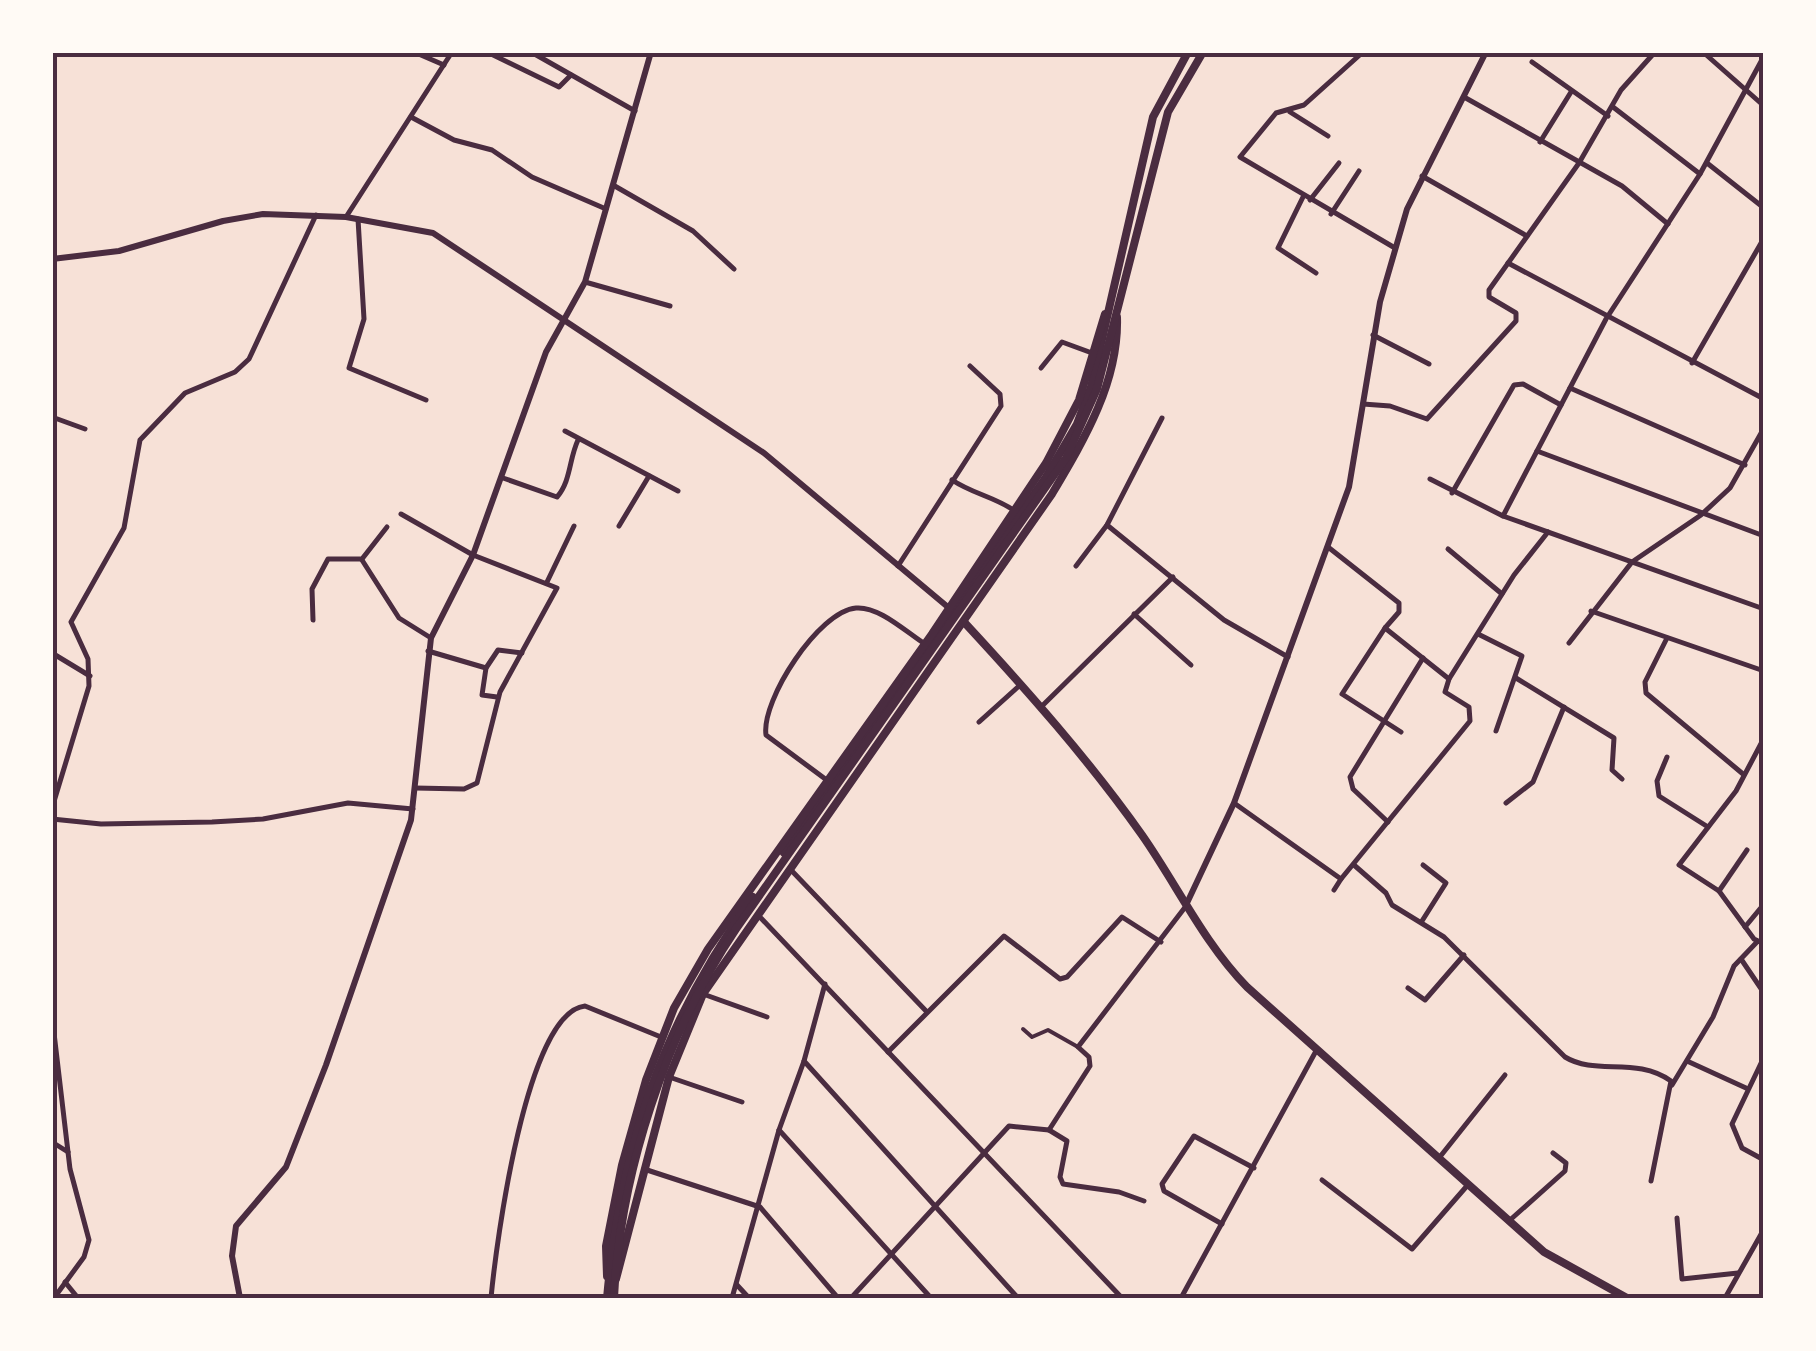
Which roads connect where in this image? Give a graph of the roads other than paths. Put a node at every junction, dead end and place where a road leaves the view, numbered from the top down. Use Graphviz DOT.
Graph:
graph roads {
  1 [pos="414,52"];
  2 [pos="452,52"];
  3 [pos="487,52"];
  4 [pos="531,52"];
  5 [pos="651,52"];
  6 [pos="1188,52"];
  7 [pos="1203,52"];
  8 [pos="1363,52"];
  9 [pos="1486,52"];
  10 [pos="1703,52"];
  11 [pos="1652,53"];
  12 [pos="1764,56"];
  13 [pos="1532,62"];
  14 [pos="444,66"];
  15 [pos="571,75"];
  16 [pos="1746,91"];
  17 [pos="1571,92"];
  18 [pos="1461,96"];
  19 [pos="1613,106"];
  20 [pos="1764,106"];
  21 [pos="1287,110"];
  22 [pos="635,111"];
  23 [pos="1608,116"];
  24 [pos="410,117"];
  25 [pos="1328,136"];
  26 [pos="1540,142"];
  27 [pos="1579,163"];
  28 [pos="1706,163"];
  29 [pos="1339,164"];
  30 [pos="1359,171"];
  31 [pos="1700,174"];
  32 [pos="1422,176"];
  33 [pos="613,185"];
  34 [pos="1306,199"];
  35 [pos="1764,208"];
  36 [pos="606,209"];
  37 [pos="316,214"];
  38 [pos="1331,214"];
  39 [pos="346,217"];
  40 [pos="358,218"];
  41 [pos="1668,224"];
  42 [pos="1135,230"];
  43 [pos="1527,236"];
  44 [pos="1764,238"];
  45 [pos="1394,248"];
  46 [pos="52,259"];
  47 [pos="1508,263"];
  48 [pos="734,269"];
  49 [pos="1316,273"];
  50 [pos="585,282"];
  51 [pos="670,306"];
  52 [pos="1113,307"];
  53 [pos="568,318"];
  54 [pos="1606,319"];
  55 [pos="1374,335"];
  56 [pos="1092,353"];
  57 [pos="1692,363"];
  58 [pos="1429,364"];
  59 [pos="970,366"];
  60 [pos="1041,368"];
  61 [pos="1570,388"];
  62 [pos="1764,398"];
  63 [pos="426,400"];
  64 [pos="1363,404"];
  65 [pos="1562,406"];
  66 [pos="52,417"];
  67 [pos="1162,418"];
  68 [pos="1764,428"];
  69 [pos="85,430"];
  70 [pos="565,432"];
  71 [pos="578,440"];
  72 [pos="1537,451"];
  73 [pos="1745,466"];
  74 [pos="649,476"];
  75 [pos="503,478"];
  76 [pos="1430,479"];
  77 [pos="952,480"];
  78 [pos="678,491"];
  79 [pos="1452,493"];
  80 [pos="1016,511"];
  81 [pos="401,514"];
  82 [pos="1701,514"];
  83 [pos="1503,516"];
  84 [pos="574,526"];
  85 [pos="618,526"];
  86 [pos="1107,526"];
  87 [pos="387,527"];
  88 [pos="1548,532"];
  89 [pos="1764,536"];
  90 [pos="1328,547"];
  91 [pos="1448,549"];
  92 [pos="474,555"];
  93 [pos="362,559"];
  94 [pos="1632,562"];
  95 [pos="898,566"];
  96 [pos="1076,566"];
  97 [pos="1172,576"];
  98 [pos="547,582"];
  99 [pos="1502,594"];
  100 [pos="949,608"];
  101 [pos="1764,609"];
  102 [pos="1590,611"];
  103 [pos="1134,614"];
  104 [pos="313,620"];
  105 [pos="964,622"];
  106 [pos="1385,628"];
  107 [pos="1478,634"];
  108 [pos="431,638"];
  109 [pos="1667,638"];
  110 [pos="1569,643"];
  111 [pos="924,644"];
  112 [pos="428,651"];
  113 [pos="52,653"];
  114 [pos="522,653"];
  115 [pos="1288,657"];
  116 [pos="1423,658"];
  117 [pos="1191,666"];
  118 [pos="486,668"];
  119 [pos="1764,671"];
  120 [pos="90,676"];
  121 [pos="1516,678"];
  122 [pos="1449,679"];
  123 [pos="1019,686"];
  124 [pos="497,697"];
  125 [pos="881,706"];
  126 [pos="1564,707"];
  127 [pos="1040,708"];
  128 [pos="896,716"];
  129 [pos="1382,721"];
  130 [pos="979,722"];
  131 [pos="1496,731"];
  132 [pos="1400,732"];
  133 [pos="1764,738"];
  134 [pos="1667,757"];
  135 [pos="1744,774"];
  136 [pos="52,775"];
  137 [pos="62,778"];
  138 [pos="1622,779"];
  139 [pos="828,781"];
  140 [pos="416,788"];
  141 [pos="1234,803"];
  142 [pos="1506,803"];
  143 [pos="52,808"];
  144 [pos="413,809"];
  145 [pos="52,819"];
  146 [pos="1388,822"];
  147 [pos="1708,827"];
  148 [pos="1747,850"];
  149 [pos="1354,865"];
  150 [pos="1423,865"];
  151 [pos="788,868"];
  152 [pos="1342,879"];
  153 [pos="1334,890"];
  154 [pos="1719,891"];
  155 [pos="1187,903"];
  156 [pos="1764,904"];
  157 [pos="756,913"];
  158 [pos="1422,921"];
  159 [pos="1745,927"];
  160 [pos="1161,942"];
  161 [pos="1760,943"];
  162 [pos="1464,956"];
  163 [pos="1741,959"];
  164 [pos="825,984"];
  165 [pos="1408,988"];
  166 [pos="1764,993"];
  167 [pos="703,994"];
  168 [pos="927,1012"];
  169 [pos="52,1016"];
  170 [pos="767,1017"];
  171 [pos="1022,1029"];
  172 [pos="661,1037"];
  173 [pos="1078,1047"];
  174 [pos="1316,1051"];
  175 [pos="887,1052"];
  176 [pos="1764,1057"];
  177 [pos="804,1061"];
  178 [pos="1687,1062"];
  179 [pos="1505,1075"];
  180 [pos="669,1077"];
  181 [pos="1672,1085"];
  182 [pos="1746,1088"];
  183 [pos="742,1102"];
  184 [pos="779,1130"];
  185 [pos="1049,1130"];
  186 [pos="52,1142"];
  187 [pos="68,1152"];
  188 [pos="1553,1153"];
  189 [pos="982,1154"];
  190 [pos="1764,1160"];
  191 [pos="1437,1161"];
  192 [pos="1254,1168"];
  193 [pos="644,1169"];
  194 [pos="1322,1180"];
  195 [pos="1651,1181"];
  196 [pos="1466,1187"];
  197 [pos="1144,1201"];
  198 [pos="936,1203"];
  199 [pos="760,1207"];
  200 [pos="1677,1218"];
  201 [pos="1508,1222"];
  202 [pos="1222,1224"];
  203 [pos="1764,1229"];
  204 [pos="891,1254"];
  205 [pos="1738,1273"];
  206 [pos="612,1280"];
  207 [pos="64,1282"];
  208 [pos="736,1285"];
  209 [pos="54,1298"];
  210 [pos="78,1298"];
  211 [pos="240,1298"];
  212 [pos="491,1298"];
  213 [pos="611,1298"];
  214 [pos="732,1298"];
  215 [pos="749,1298"];
  216 [pos="838,1298"];
  217 [pos="851,1298"];
  218 [pos="931,1298"];
  219 [pos="1018,1298"];
  220 [pos="1122,1298"];
  221 [pos="1181,1298"];
  222 [pos="1626,1298"];
  223 [pos="1725,1298"];
  1 -- 14 [label="street"];
  2 -- 14 [label="street"];
  3 -- 15 [label="street"];
  4 -- 15 [label="street"];
  5 -- 22 [label="street"];
  6 -- 42 [label="highway"];
  7 -- 42 [label="highway"];
  8 -- 21 [label="street"];
  9 -- 18 [label="street"];
  10 -- 16 [label="street"];
  11 -- 19 [label="street"];
  12 -- 16 [label="street"];
  13 -- 17 [label="street"];
  14 -- 24 [label="street"];
  15 -- 22 [label="street"];
  16 -- 20 [label="street"];
  16 -- 28 [label="street"];
  17 -- 23 [label="street"];
  17 -- 26 [label="street"];
  18 -- 26 [label="street"];
  18 -- 32 [label="street"];
  19 -- 23 [label="street"];
  19 -- 31 [label="street"];
  21 -- 25 [label="street"];
  21 -- 34 [label="street"];
  22 -- 33 [label="street"];
  23 -- 27 [label="street"];
  24 -- 36 [label="street"];
  24 -- 39 [label="street"];
  26 -- 27 [label="street"];
  27 -- 41 [label="street"];
  27 -- 43 [label="street"];
  28 -- 31 [label="street"];
  28 -- 35 [label="street"];
  29 -- 34 [label="street"];
  30 -- 38 [label="street"];
  31 -- 41 [label="street"];
  32 -- 43 [label="street"];
  32 -- 45 [label="street"];
  33 -- 36 [label="street"];
  33 -- 48 [label="street"];
  34 -- 38 [label="street"];
  34 -- 49 [label="street"];
  36 -- 50 [label="street"];
  37 -- 39 [label="street"];
  37 -- 46 [label="street"];
  37 -- 120 [label="street"];
  38 -- 45 [label="street"];
  39 -- 40 [label="street"];
  40 -- 53 [label="street"];
  40 -- 63 [label="street"];
  41 -- 54 [label="street"];
  42 -- 52 [label="highway"];
  43 -- 47 [label="street"];
  44 -- 57 [label="street"];
  45 -- 55 [label="street"];
  47 -- 54 [label="street"];
  47 -- 64 [label="street"];
  50 -- 51 [label="street"];
  50 -- 53 [label="street"];
  52 -- 56 [label="highway"];
  52 -- 105 [label="highway"];
  52 -- 206 [label="highway"];
  53 -- 75 [label="street"];
  53 -- 95 [label="street"];
  54 -- 57 [label="street"];
  54 -- 61 [label="street"];
  55 -- 58 [label="street"];
  55 -- 64 [label="street"];
  56 -- 60 [label="street"];
  56 -- 80 [label="highway"];
  57 -- 62 [label="street"];
  59 -- 77 [label="street"];
  61 -- 65 [label="street"];
  61 -- 73 [label="street"];
  64 -- 90 [label="street"];
  65 -- 72 [label="street"];
  65 -- 79 [label="street"];
  66 -- 69 [label="street"];
  67 -- 86 [label="street"];
  68 -- 73 [label="street"];
  70 -- 71 [label="street"];
  71 -- 74 [label="street"];
  71 -- 75 [label="street"];
  72 -- 82 [label="street"];
  72 -- 83 [label="street"];
  73 -- 82 [label="street"];
  74 -- 78 [label="street"];
  74 -- 85 [label="street"];
  75 -- 92 [label="street"];
  76 -- 79 [label="street"];
  77 -- 80 [label="street"];
  77 -- 95 [label="street"];
  79 -- 83 [label="street"];
  80 -- 100 [label="highway"];
  81 -- 92 [label="street"];
  82 -- 89 [label="street"];
  82 -- 94 [label="street"];
  83 -- 88 [label="street"];
  84 -- 98 [label="street"];
  86 -- 96 [label="street"];
  86 -- 97 [label="street"];
  87 -- 93 [label="street"];
  88 -- 94 [label="street"];
  88 -- 99 [label="street"];
  90 -- 106 [label="street"];
  90 -- 115 [label="street"];
  91 -- 99 [label="street"];
  92 -- 98 [label="street"];
  92 -- 108 [label="street"];
  93 -- 104 [label="street"];
  93 -- 108 [label="street"];
  94 -- 101 [label="street"];
  94 -- 102 [label="street"];
  95 -- 100 [label="street"];
  97 -- 103 [label="street"];
  97 -- 115 [label="street"];
  98 -- 114 [label="street"];
  99 -- 107 [label="street"];
  100 -- 111 [label="highway"];
  102 -- 109 [label="street"];
  102 -- 110 [label="street"];
  103 -- 117 [label="street"];
  103 -- 127 [label="street"];
  105 -- 123 [label="highway"];
  105 -- 128 [label="highway"];
  106 -- 116 [label="street"];
  106 -- 129 [label="street"];
  107 -- 121 [label="street"];
  107 -- 122 [label="street"];
  108 -- 112 [label="street"];
  109 -- 119 [label="street"];
  109 -- 135 [label="street"];
  111 -- 125 [label="highway"];
  111 -- 139 [label="street"];
  112 -- 118 [label="street"];
  112 -- 140 [label="street"];
  113 -- 120 [label="street"];
  114 -- 118 [label="street"];
  114 -- 124 [label="street"];
  115 -- 141 [label="street"];
  116 -- 122 [label="street"];
  116 -- 129 [label="street"];
  118 -- 124 [label="street"];
  120 -- 137 [label="street"];
  121 -- 126 [label="street"];
  121 -- 131 [label="street"];
  122 -- 146 [label="street"];
  123 -- 127 [label="highway"];
  123 -- 130 [label="street"];
  124 -- 140 [label="street"];
  125 -- 128 [label="highway"];
  125 -- 139 [label="highway"];
  126 -- 138 [label="street"];
  126 -- 142 [label="street"];
  127 -- 155 [label="highway"];
  128 -- 151 [label="highway"];
  129 -- 132 [label="street"];
  129 -- 146 [label="street"];
  133 -- 135 [label="street"];
  134 -- 147 [label="street"];
  135 -- 147 [label="street"];
  136 -- 137 [label="street"];
  137 -- 143 [label="street"];
  139 -- 172 [label="highway"];
  140 -- 144 [label="street"];
  141 -- 152 [label="street"];
  141 -- 155 [label="street"];
  144 -- 145 [label="street"];
  144 -- 211 [label="street"];
  146 -- 149 [label="street"];
  147 -- 154 [label="street"];
  148 -- 154 [label="street"];
  149 -- 152 [label="street"];
  149 -- 158 [label="street"];
  150 -- 158 [label="street"];
  151 -- 157 [label="highway"];
  151 -- 168 [label="street"];
  152 -- 153 [label="street"];
  154 -- 159 [label="street"];
  155 -- 160 [label="street"];
  155 -- 174 [label="highway"];
  156 -- 159 [label="street"];
  157 -- 164 [label="street"];
  157 -- 167 [label="highway"];
  158 -- 162 [label="street"];
  159 -- 161 [label="street"];
  160 -- 168 [label="street"];
  160 -- 173 [label="street"];
  161 -- 163 [label="street"];
  162 -- 165 [label="street"];
  162 -- 181 [label="street"];
  163 -- 166 [label="street"];
  163 -- 178 [label="street"];
  164 -- 175 [label="street"];
  164 -- 177 [label="street"];
  167 -- 170 [label="street"];
  167 -- 180 [label="highway"];
  168 -- 175 [label="street"];
  169 -- 187 [label="street"];
  171 -- 173 [label="street"];
  172 -- 206 [label="highway"];
  172 -- 212 [label="street"];
  173 -- 185 [label="street"];
  174 -- 191 [label="highway"];
  174 -- 192 [label="street"];
  175 -- 189 [label="street"];
  176 -- 182 [label="street"];
  177 -- 184 [label="street"];
  177 -- 198 [label="street"];
  178 -- 181 [label="street"];
  178 -- 182 [label="street"];
  179 -- 191 [label="street"];
  180 -- 183 [label="street"];
  180 -- 193 [label="highway"];
  181 -- 195 [label="street"];
  182 -- 190 [label="street"];
  184 -- 199 [label="street"];
  184 -- 204 [label="street"];
  185 -- 189 [label="street"];
  185 -- 197 [label="street"];
  186 -- 187 [label="street"];
  187 -- 207 [label="street"];
  188 -- 201 [label="street"];
  189 -- 198 [label="street"];
  189 -- 220 [label="street"];
  191 -- 196 [label="highway"];
  192 -- 202 [label="street"];
  192 -- 202 [label="street"];
  193 -- 199 [label="street"];
  193 -- 206 [label="highway"];
  194 -- 196 [label="street"];
  196 -- 201 [label="highway"];
  198 -- 204 [label="street"];
  198 -- 219 [label="street"];
  199 -- 208 [label="street"];
  199 -- 216 [label="street"];
  200 -- 205 [label="street"];
  201 -- 222 [label="highway"];
  202 -- 221 [label="street"];
  203 -- 205 [label="street"];
  204 -- 217 [label="street"];
  204 -- 218 [label="street"];
  205 -- 223 [label="street"];
  206 -- 213 [label="highway"];
  207 -- 209 [label="street"];
  207 -- 210 [label="street"];
  208 -- 214 [label="street"];
  208 -- 215 [label="street"];
}
